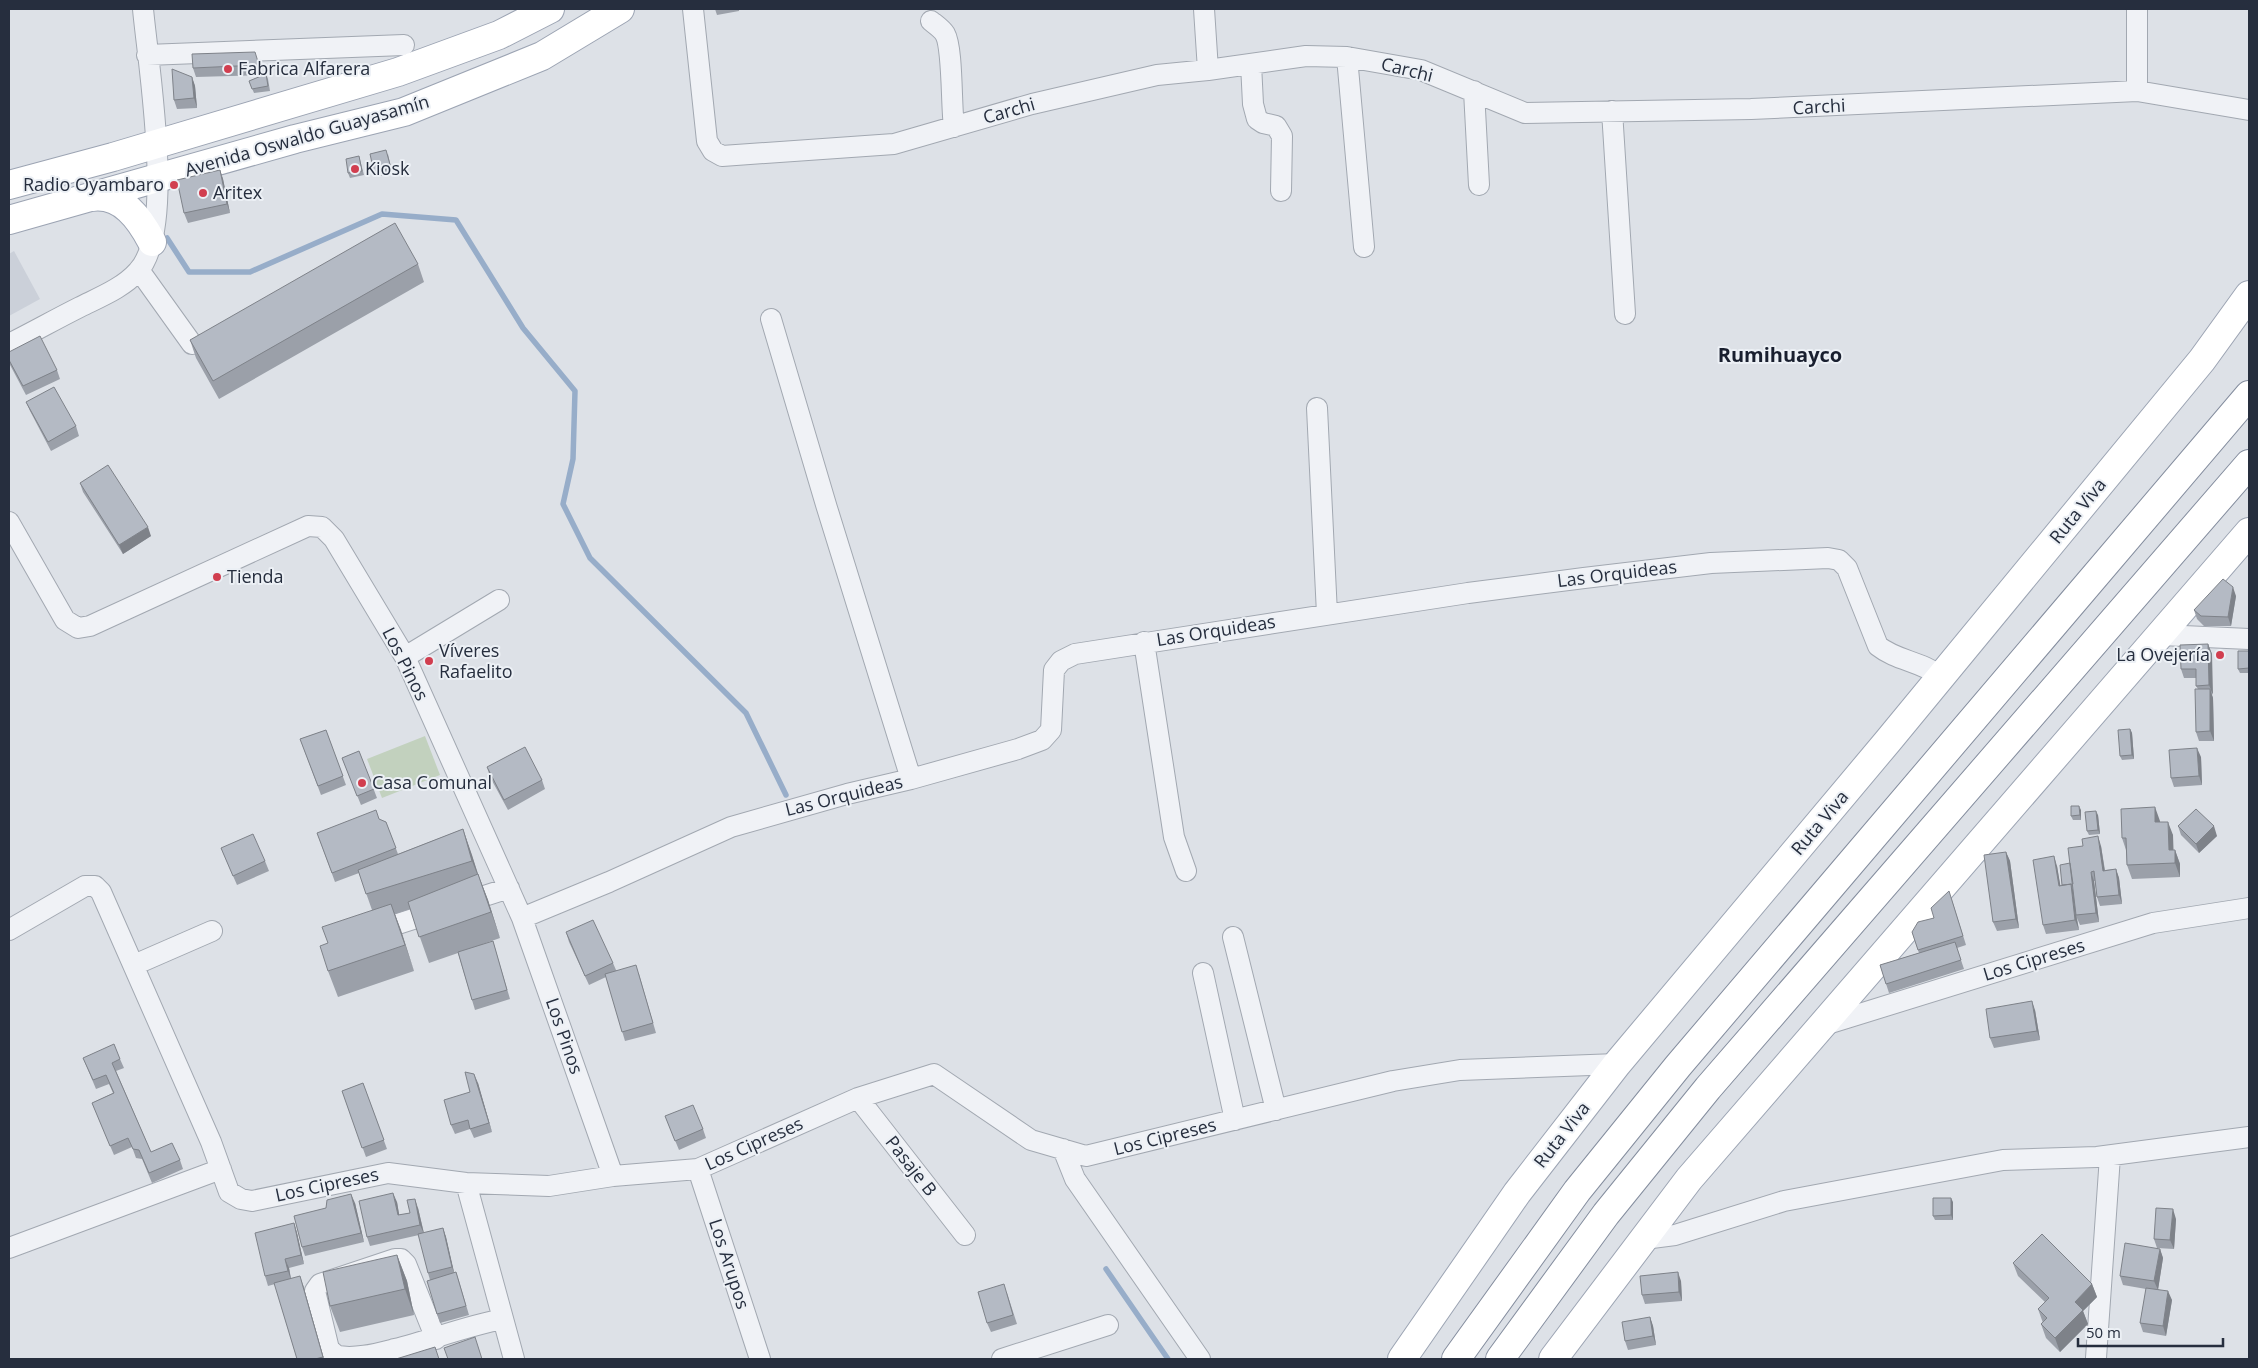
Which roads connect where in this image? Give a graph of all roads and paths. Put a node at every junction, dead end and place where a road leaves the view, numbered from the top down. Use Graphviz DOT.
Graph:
graph roads {
  1 [pos="143,9"];
  2 [pos="550,9"];
  3 [pos="620,9"];
  4 [pos="693,9"];
  5 [pos="1204,9"];
  6 [pos="2137,9"];
  7 [pos="931,21"];
  8 [pos="404,45"];
  9 [pos="147,55"];
  10 [pos="1347,57"];
  11 [pos="1251,64"];
  12 [pos="1208,70"];
  13 [pos="1474,91"];
  14 [pos="2137,91"];
  15 [pos="2249,110"];
  16 [pos="1612,111"];
  17 [pos="954,127"];
  18 [pos="157,144"];
  19 [pos="159,178"];
  20 [pos="9,185"];
  21 [pos="1479,186"];
  22 [pos="1281,191"];
  23 [pos="83,198"];
  24 [pos="9,220"];
  25 [pos="152,242"];
  26 [pos="1364,247"];
  27 [pos="139,270"];
  28 [pos="2249,296"];
  29 [pos="1625,314"];
  30 [pos="771,318"];
  31 [pos="9,344"];
  32 [pos="192,344"];
  33 [pos="2249,395"];
  34 [pos="1317,408"];
  35 [pos="2249,464"];
  36 [pos="9,522"];
  37 [pos="2249,532"];
  38 [pos="499,600"];
  39 [pos="1326,614"];
  40 [pos="2161,635"];
  41 [pos="2249,639"];
  42 [pos="1144,642"];
  43 [pos="405,657"];
  44 [pos="1942,677"];
  45 [pos="911,779"];
  46 [pos="1186,871"];
  47 [pos="509,888"];
  48 [pos="2249,908"];
  49 [pos="522,918"];
  50 [pos="9,930"];
  51 [pos="212,931"];
  52 [pos="356,937"];
  53 [pos="1233,937"];
  54 [pos="134,965"];
  55 [pos="1203,973"];
  56 [pos="1821,1026"];
  57 [pos="1617,1064"];
  58 [pos="858,1098"];
  59 [pos="1276,1110"];
  60 [pos="1235,1120"];
  61 [pos="2249,1137"];
  62 [pos="1063,1149"];
  63 [pos="2110,1156"];
  64 [pos="221,1169"];
  65 [pos="698,1169"];
  66 [pos="613,1176"];
  67 [pos="466,1183"];
  68 [pos="964,1234"];
  69 [pos="1644,1238"];
  70 [pos="9,1248"];
  71 [pos="503,1319"];
  72 [pos="1108,1325"];
  73 [pos="436,1339"];
  74 [pos="1026,1356"];
  75 [pos="2096,1358"];
  76 [pos="514,1359"];
  77 [pos="760,1359"];
  78 [pos="1002,1359"];
  79 [pos="1200,1359"];
  80 [pos="1402,1359"];
  81 [pos="1456,1359"];
  82 [pos="1500,1359"];
  83 [pos="1553,1359"];
  1 -- 9 [label="street"];
  2 -- 18 [label="main road, Avenida Oswaldo Guayasamín"];
  3 -- 19 [label="main road, Avenida Oswaldo Guayasamín"];
  4 -- 17 [label="street, Carchi"];
  5 -- 12 [label="street"];
  6 -- 14 [label="street"];
  7 -- 17 [label="street"];
  8 -- 9 [label="street"];
  9 -- 18 [label="street"];
  10 -- 11 [label="street, Carchi"];
  10 -- 13 [label="street, Carchi"];
  10 -- 26 [label="street"];
  11 -- 12 [label="street, Carchi"];
  11 -- 22 [label="street"];
  12 -- 17 [label="street, Carchi"];
  13 -- 16 [label="street, Carchi"];
  13 -- 21 [label="street"];
  14 -- 15 [label="street, Carchi"];
  14 -- 16 [label="street, Carchi"];
  16 -- 29 [label="street"];
  18 -- 19 [label="street"];
  18 -- 20 [label="main road, Avenida Oswaldo Guayasamín"];
  19 -- 23 [label="main road, Avenida Oswaldo Guayasamín"];
  19 -- 25 [label="street"];
  23 -- 24 [label="main road, Avenida Oswaldo Guayasamín"];
  23 -- 25 [label="main road"];
  25 -- 27 [label="street"];
  27 -- 31 [label="street"];
  27 -- 32 [label="street"];
  28 -- 44 [label="main road, Ruta Viva"];
  30 -- 45 [label="street"];
  33 -- 81 [label="main road"];
  34 -- 39 [label="street"];
  35 -- 82 [label="main road"];
  36 -- 43 [label="street, Los Pinos"];
  37 -- 40 [label="main road"];
  38 -- 43 [label="street"];
  39 -- 42 [label="street, Las Orquideas"];
  39 -- 44 [label="street, Las Orquideas"];
  40 -- 41 [label="street"];
  40 -- 56 [label="main road"];
  42 -- 45 [label="street, Las Orquideas"];
  42 -- 46 [label="street"];
  43 -- 47 [label="street, Los Pinos"];
  44 -- 57 [label="main road, Ruta Viva"];
  45 -- 49 [label="street, Las Orquideas"];
  47 -- 49 [label="street, Los Pinos"];
  47 -- 52 [label="street"];
  48 -- 56 [label="street, Los Cipreses"];
  49 -- 66 [label="street, Los Pinos"];
  50 -- 54 [label="street, Los Cipreses"];
  51 -- 54 [label="street"];
  53 -- 59 [label="street"];
  54 -- 64 [label="street, Los Cipreses"];
  55 -- 60 [label="street"];
  56 -- 69 [label="main road"];
  57 -- 59 [label="street, Los Cipreses"];
  57 -- 80 [label="main road, Ruta Viva"];
  58 -- 62 [label="street, Los Cipreses"];
  58 -- 65 [label="street, Los Cipreses"];
  58 -- 68 [label="street, Pasaje B"];
  59 -- 60 [label="street, Los Cipreses"];
  60 -- 62 [label="street, Los Cipreses"];
  61 -- 63 [label="street"];
  62 -- 79 [label="street"];
  63 -- 69 [label="street"];
  63 -- 75 [label="street"];
  64 -- 67 [label="street, Los Cipreses"];
  64 -- 70 [label="street"];
  65 -- 66 [label="street, Los Cipreses"];
  65 -- 77 [label="street, Los Arupos"];
  66 -- 67 [label="street, Los Cipreses"];
  67 -- 71 [label="street"];
  69 -- 83 [label="main road"];
  71 -- 73 [label="street"];
  71 -- 76 [label="street"];
  72 -- 74 [label="street"];
  73 -- 73 [label="street"];
  74 -- 78 [label="street"];
}
